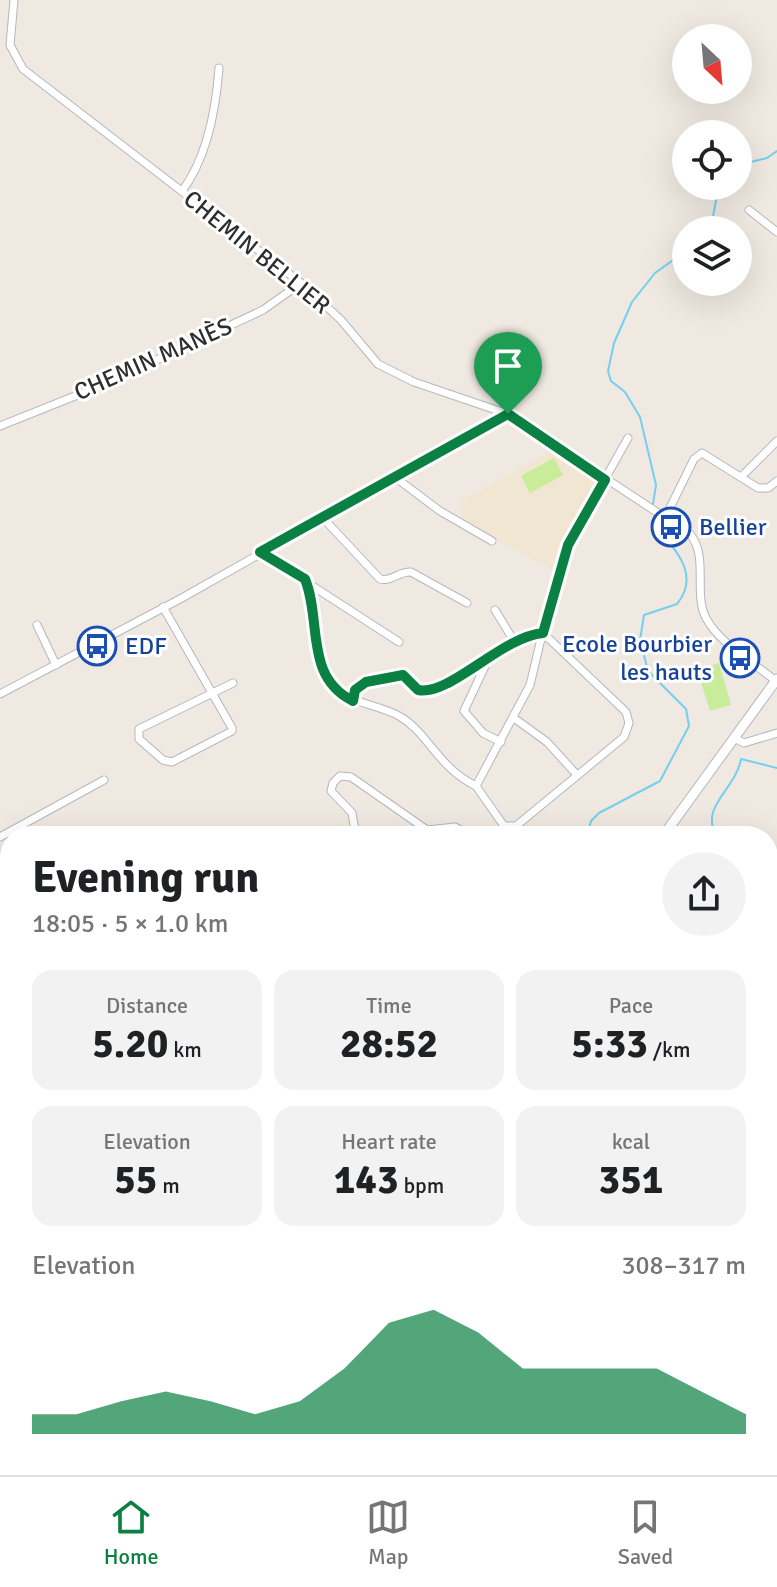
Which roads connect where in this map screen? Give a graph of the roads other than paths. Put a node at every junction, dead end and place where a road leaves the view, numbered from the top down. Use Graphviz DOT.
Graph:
graph roads {
  1 [pos="14,0"];
  2 [pos="219,68"];
  3 [pos="182,191"];
  4 [pos="749,210"];
  5 [pos="777,232"];
  6 [pos="301,283"];
  7 [pos="508,414"];
  8 [pos="0,426"];
  9 [pos="628,438"];
  10 [pos="777,441"];
  11 [pos="741,477"];
  12 [pos="396,478"];
  13 [pos="605,480"];
  14 [pos="777,481"];
  15 [pos="322,517"];
  16 [pos="665,518"];
  17 [pos="492,541"];
  18 [pos="260,552"];
  19 [pos="305,579"];
  20 [pos="467,603"];
  21 [pos="163,607"];
  22 [pos="495,610"];
  23 [pos="37,625"];
  24 [pos="543,633"];
  25 [pos="514,641"];
  26 [pos="399,642"];
  27 [pos="483,658"];
  28 [pos="56,665"];
  29 [pos="776,680"];
  30 [pos="233,683"];
  31 [pos="211,692"];
  32 [pos="0,694"];
  33 [pos="353,701"];
  34 [pos="514,718"];
  35 [pos="777,733"];
  36 [pos="734,738"];
  37 [pos="501,742"];
  38 [pos="577,775"];
  39 [pos="104,780"];
  40 [pos="476,786"];
  41 [pos="20,826"];
  42 [pos="354,826"];
  43 [pos="421,826"];
  44 [pos="516,826"];
  45 [pos="670,826"];
  1 -- 3 [label="street, CHEMIN BELLIER"];
  2 -- 3 [label="street"];
  3 -- 6 [label="street, CHEMIN BELLIER"];
  4 -- 5 [label="street"];
  6 -- 7 [label="street, CHEMIN BELLIER"];
  6 -- 8 [label="street, CHEMIN MANÈS"];
  7 -- 12 [label="street"];
  7 -- 13 [label="street, CHEMIN BELLIER"];
  9 -- 13 [label="street"];
  10 -- 11 [label="street"];
  11 -- 14 [label="street"];
  11 -- 16 [label="street"];
  12 -- 15 [label="street"];
  12 -- 17 [label="street"];
  13 -- 16 [label="street, CHEMIN BELLIER"];
  13 -- 24 [label="street"];
  15 -- 18 [label="street"];
  15 -- 20 [label="street"];
  16 -- 29 [label="street, CHEMIN BELLIER"];
  18 -- 19 [label="street"];
  18 -- 21 [label="street"];
  19 -- 26 [label="street"];
  19 -- 33 [label="street"];
  21 -- 28 [label="street"];
  21 -- 31 [label="street"];
  22 -- 25 [label="street"];
  23 -- 28 [label="street"];
  24 -- 25 [label="street"];
  24 -- 34 [label="street"];
  24 -- 38 [label="street"];
  25 -- 27 [label="street"];
  27 -- 33 [label="street"];
  27 -- 37 [label="street"];
  28 -- 32 [label="street"];
  29 -- 36 [label="street"];
  30 -- 31 [label="street"];
  31 -- 31 [label="street"];
  33 -- 40 [label="street"];
  34 -- 37 [label="street"];
  34 -- 38 [label="street"];
  35 -- 36 [label="street"];
  36 -- 45 [label="street"];
  37 -- 40 [label="street"];
  38 -- 44 [label="street"];
  39 -- 41 [label="street"];
  40 -- 44 [label="street"];
  42 -- 43 [label="street"];
}
